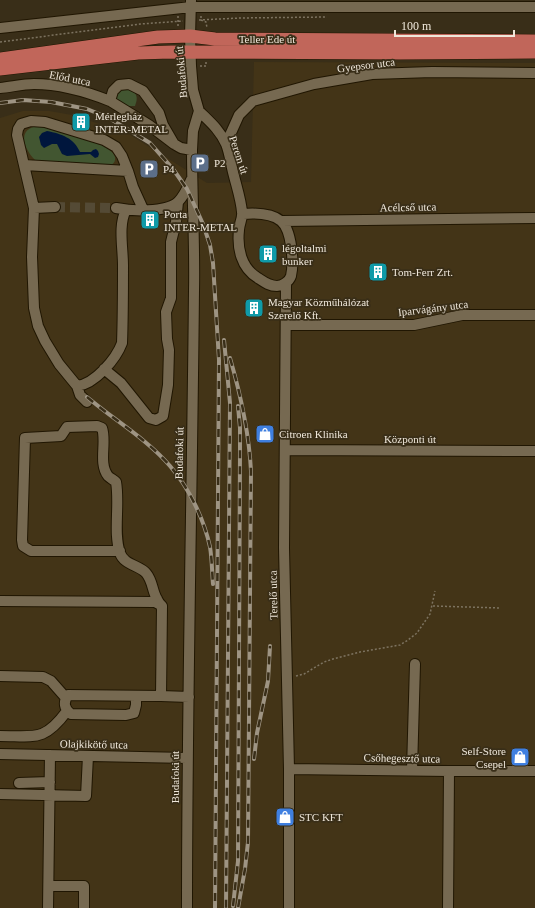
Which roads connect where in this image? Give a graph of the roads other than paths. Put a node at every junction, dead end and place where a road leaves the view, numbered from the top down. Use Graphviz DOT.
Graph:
graph roads {
  1 [pos="191,3"];
  2 [pos="535,7"];
  3 [pos="0,28"];
  4 [pos="190,36"];
  5 [pos="535,41"];
  6 [pos="191,51"];
  7 [pos="535,52"];
  8 [pos="0,59"];
  9 [pos="0,69"];
  10 [pos="535,73"];
  11 [pos="0,88"];
  12 [pos="110,101"];
  13 [pos="199,111"];
  14 [pos="174,144"];
  15 [pos="226,144"];
  16 [pos="192,150"];
  17 [pos="24,165"];
  18 [pos="128,171"];
  19 [pos="192,176"];
  20 [pos="176,203"];
  21 [pos="142,206"];
  22 [pos="34,208"];
  23 [pos="55,208"];
  24 [pos="243,214"];
  25 [pos="535,218"];
  26 [pos="282,221"];
  27 [pos="286,283"];
  28 [pos="535,315"];
  29 [pos="286,325"];
  30 [pos="104,369"];
  31 [pos="77,386"];
  32 [pos="87,402"];
  33 [pos="285,450"];
  34 [pos="535,451"];
  35 [pos="120,551"];
  36 [pos="0,601"];
  37 [pos="162,606"];
  38 [pos="414,664"];
  39 [pos="0,676"];
  40 [pos="136,696"];
  41 [pos="161,696"];
  42 [pos="189,697"];
  43 [pos="66,698"];
  44 [pos="67,711"];
  45 [pos="0,736"];
  46 [pos="0,754"];
  47 [pos="50,755"];
  48 [pos="88,756"];
  49 [pos="187,758"];
  50 [pos="289,769"];
  51 [pos="412,770"];
  52 [pos="449,771"];
  53 [pos="535,771"];
  54 [pos="50,782"];
  55 [pos="19,783"];
  56 [pos="0,794"];
  57 [pos="49,795"];
  58 [pos="48,886"];
  59 [pos="48,908"];
  60 [pos="84,908"];
  61 [pos="187,908"];
  62 [pos="289,908"];
  63 [pos="448,908"];
  1 -- 2 [label="street"];
  1 -- 3 [label="street"];
  1 -- 4 [label="street, Budafoki út"];
  4 -- 5 [label="main road, Teller Ede út"];
  4 -- 6 [label="street, Budafoki út"];
  4 -- 8 [label="main road, Teller Ede út"];
  6 -- 7 [label="main road, Teller Ede út"];
  6 -- 9 [label="main road, Teller Ede út"];
  6 -- 13 [label="street, Budafoki út"];
  10 -- 15 [label="street, Gyepsor utca"];
  11 -- 12 [label="street, Előd utca"];
  12 -- 14 [label="street, Előd utca"];
  12 -- 14 [label="street"];
  13 -- 15 [label="street, Perem út"];
  13 -- 16 [label="street, Budafoki út"];
  14 -- 16 [label="street, Előd utca"];
  15 -- 24 [label="street, Perem út"];
  16 -- 19 [label="street, Budafoki út"];
  17 -- 18 [label="street"];
  17 -- 18 [label="street"];
  17 -- 22 [label="street"];
  18 -- 21 [label="street"];
  19 -- 20 [label="street"];
  19 -- 42 [label="street, Budafoki út"];
  20 -- 21 [label="street"];
  20 -- 30 [label="street"];
  21 -- 30 [label="street"];
  22 -- 23 [label="street"];
  22 -- 31 [label="street"];
  24 -- 26 [label="street"];
  24 -- 27 [label="street, Perem út"];
  25 -- 26 [label="street, Acélcső utca"];
  26 -- 27 [label="street"];
  27 -- 29 [label="street, Terelő utca"];
  28 -- 29 [label="street, Iparvágány utca"];
  29 -- 33 [label="street, Terelő utca"];
  30 -- 31 [label="street"];
  31 -- 32 [label="street"];
  33 -- 34 [label="street, Központi út"];
  33 -- 50 [label="street, Terelő utca"];
  35 -- 35 [label="street"];
  35 -- 37 [label="street"];
  36 -- 37 [label="street"];
  37 -- 41 [label="street"];
  38 -- 51 [label="street"];
  39 -- 43 [label="street"];
  40 -- 41 [label="street"];
  40 -- 43 [label="street"];
  40 -- 44 [label="street"];
  41 -- 42 [label="street"];
  42 -- 49 [label="street, Budafoki út"];
  43 -- 44 [label="street"];
  44 -- 45 [label="street"];
  46 -- 47 [label="street, Olajkikötő utca"];
  47 -- 48 [label="street, Olajkikötő utca"];
  47 -- 54 [label="street"];
  48 -- 49 [label="street, Olajkikötő utca"];
  48 -- 57 [label="street"];
  49 -- 61 [label="street, Budafoki út"];
  50 -- 51 [label="street, Csőhegesztő utca"];
  50 -- 62 [label="street, Terelő utca"];
  51 -- 52 [label="street, Csőhegesztő utca"];
  52 -- 53 [label="street"];
  52 -- 63 [label="street, Csőhegesztő utca"];
  54 -- 55 [label="street"];
  54 -- 57 [label="street"];
  56 -- 57 [label="street"];
  57 -- 58 [label="street"];
  58 -- 59 [label="street"];
  58 -- 60 [label="street"];
}
